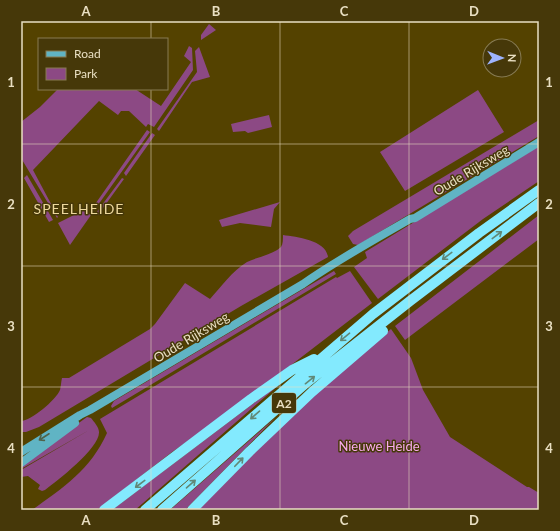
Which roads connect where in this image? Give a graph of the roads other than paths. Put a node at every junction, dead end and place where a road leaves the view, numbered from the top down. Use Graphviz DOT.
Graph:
graph roads {
  1 [pos="539,142"];
  2 [pos="539,190"];
  3 [pos="539,203"];
  4 [pos="410,301"];
  5 [pos="327,353"];
  6 [pos="90,410"];
  7 [pos="21,452"];
  8 [pos="21,463"];
  9 [pos="104,510"];
  10 [pos="145,510"];
  11 [pos="162,510"];
  12 [pos="192,510"];
  1 -- 6 [label="main road, Oude Rijksweg"];
  2 -- 5 [label="highway, A2, one-way"];
  4 -- 3 [label="highway, A2, one-way"];
  11 -- 4 [label="highway, A2, one-way"];
  12 -- 4 [label="highway, A2, one-way"];
  5 -- 9 [label="highway, A2, one-way"];
  5 -- 10 [label="highway, A2, one-way"];
  6 -- 7 [label="main road, Oude Rijksweg, one-way"];
  6 -- 8 [label="main road, Oude Rijksweg"];
}
